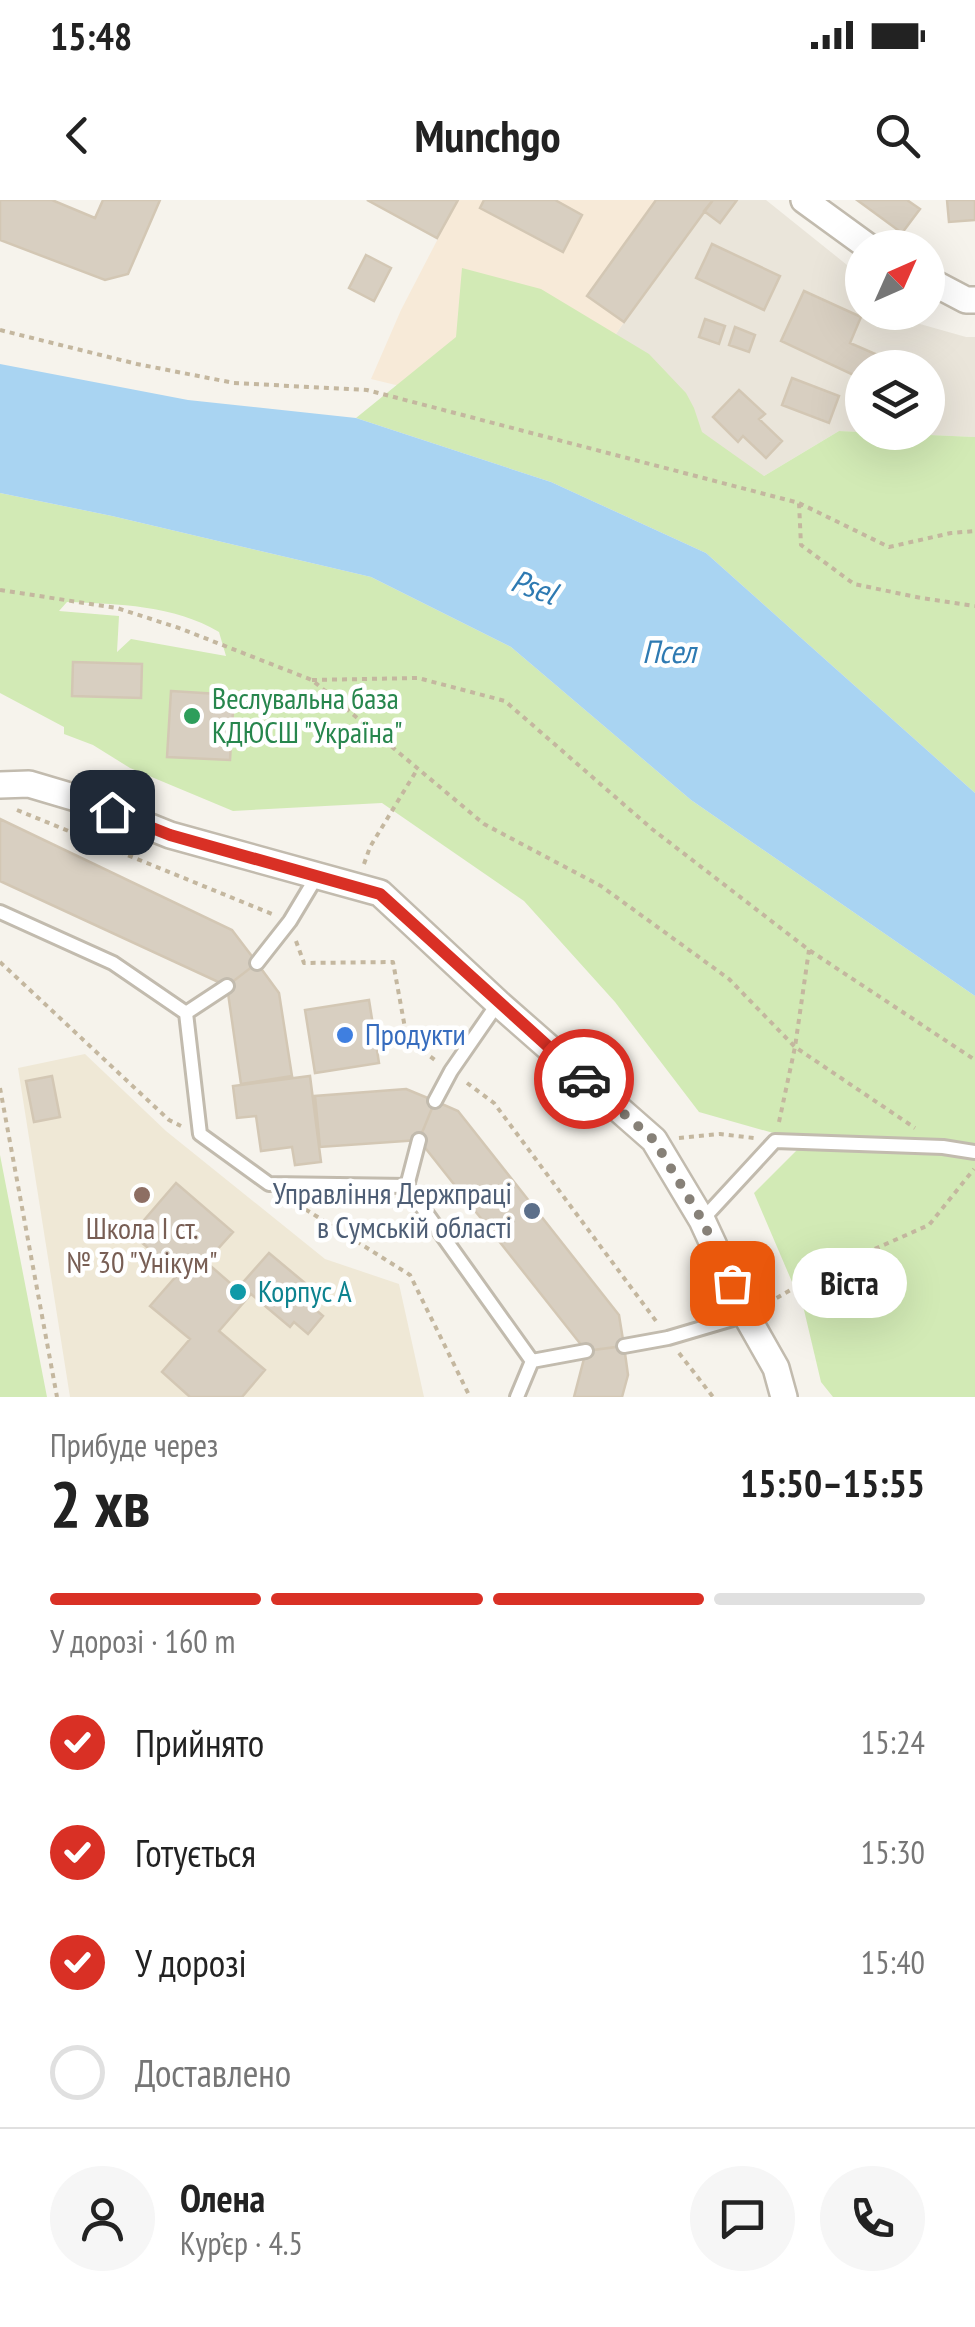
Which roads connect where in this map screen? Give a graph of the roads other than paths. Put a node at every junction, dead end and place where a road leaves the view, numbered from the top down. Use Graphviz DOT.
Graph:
graph roads {
  1 [pos="804,200"];
  2 [pos="845,230"];
  3 [pos="945,289"];
  4 [pos="975,300"];
  5 [pos="0,785"];
  6 [pos="316,876"];
  7 [pos="0,912"];
  8 [pos="257,963"];
  9 [pos="227,986"];
  10 [pos="498,1003"];
  11 [pos="186,1013"];
  12 [pos="435,1102"];
  13 [pos="420,1140"];
  14 [pos="975,1152"];
  15 [pos="407,1186"];
  16 [pos="702,1220"];
  17 [pos="746,1314"];
  18 [pos="624,1346"];
  19 [pos="586,1350"];
  20 [pos="532,1361"];
  21 [pos="517,1397"];
  22 [pos="784,1397"];
  1 -- 2 [label="street"];
  3 -- 4 [label="street"];
  5 -- 6 [label="street"];
  6 -- 8 [label="lane"];
  6 -- 10 [label="street"];
  7 -- 11 [label="lane"];
  9 -- 11 [label="lane"];
  10 -- 12 [label="lane"];
  10 -- 16 [label="street"];
  11 -- 15 [label="lane"];
  13 -- 15 [label="lane"];
  14 -- 16 [label="lane"];
  15 -- 20 [label="lane"];
  16 -- 17 [label="street"];
  17 -- 18 [label="lane"];
  17 -- 22 [label="street"];
  19 -- 20 [label="lane"];
  20 -- 21 [label="lane"];
}
